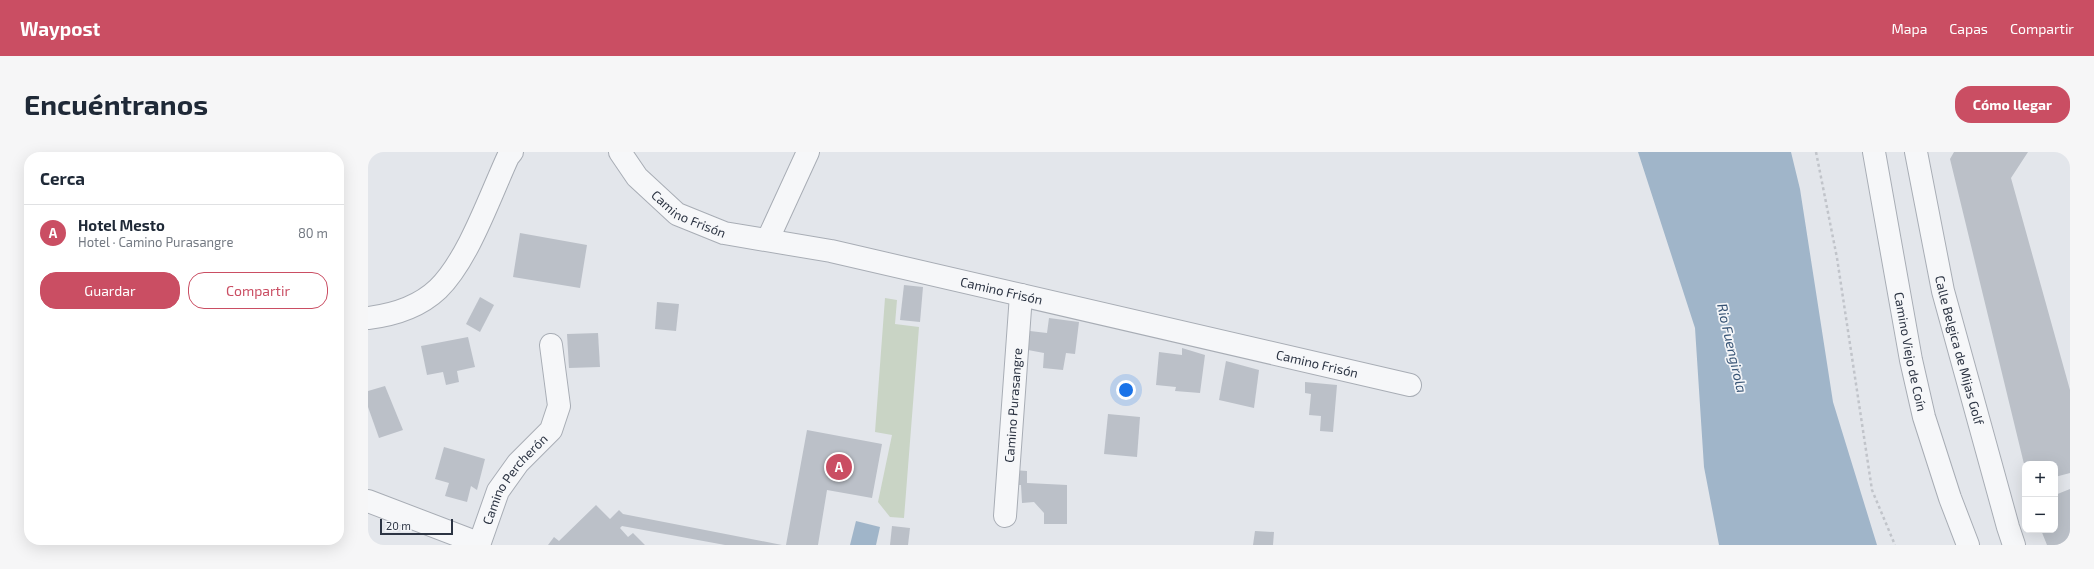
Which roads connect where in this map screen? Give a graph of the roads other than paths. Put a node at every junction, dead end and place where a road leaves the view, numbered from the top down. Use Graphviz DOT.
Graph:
graph roads {
  1 [pos="512,152"];
  2 [pos="620,152"];
  3 [pos="808,152"];
  4 [pos="1874,152"];
  5 [pos="1916,152"];
  6 [pos="768,240"];
  7 [pos="1021,295"];
  8 [pos="368,318"];
  9 [pos="551,345"];
  10 [pos="1410,384"];
  11 [pos="368,502"];
  12 [pos="1005,516"];
  13 [pos="478,544"];
  14 [pos="1968,545"];
  15 [pos="2014,545"];
  1 -- 8 [label="street"];
  2 -- 6 [label="street, Camino Frisón"];
  3 -- 6 [label="street"];
  4 -- 14 [label="street, Camino Viejo de Coín"];
  5 -- 15 [label="street, Calle Belgica de Mijas Golf"];
  6 -- 7 [label="street, Camino Frisón"];
  7 -- 10 [label="street, Camino Frisón"];
  7 -- 12 [label="street, Camino Purasangre"];
  9 -- 13 [label="street, Camino Percherón"];
  11 -- 13 [label="street"];
}
